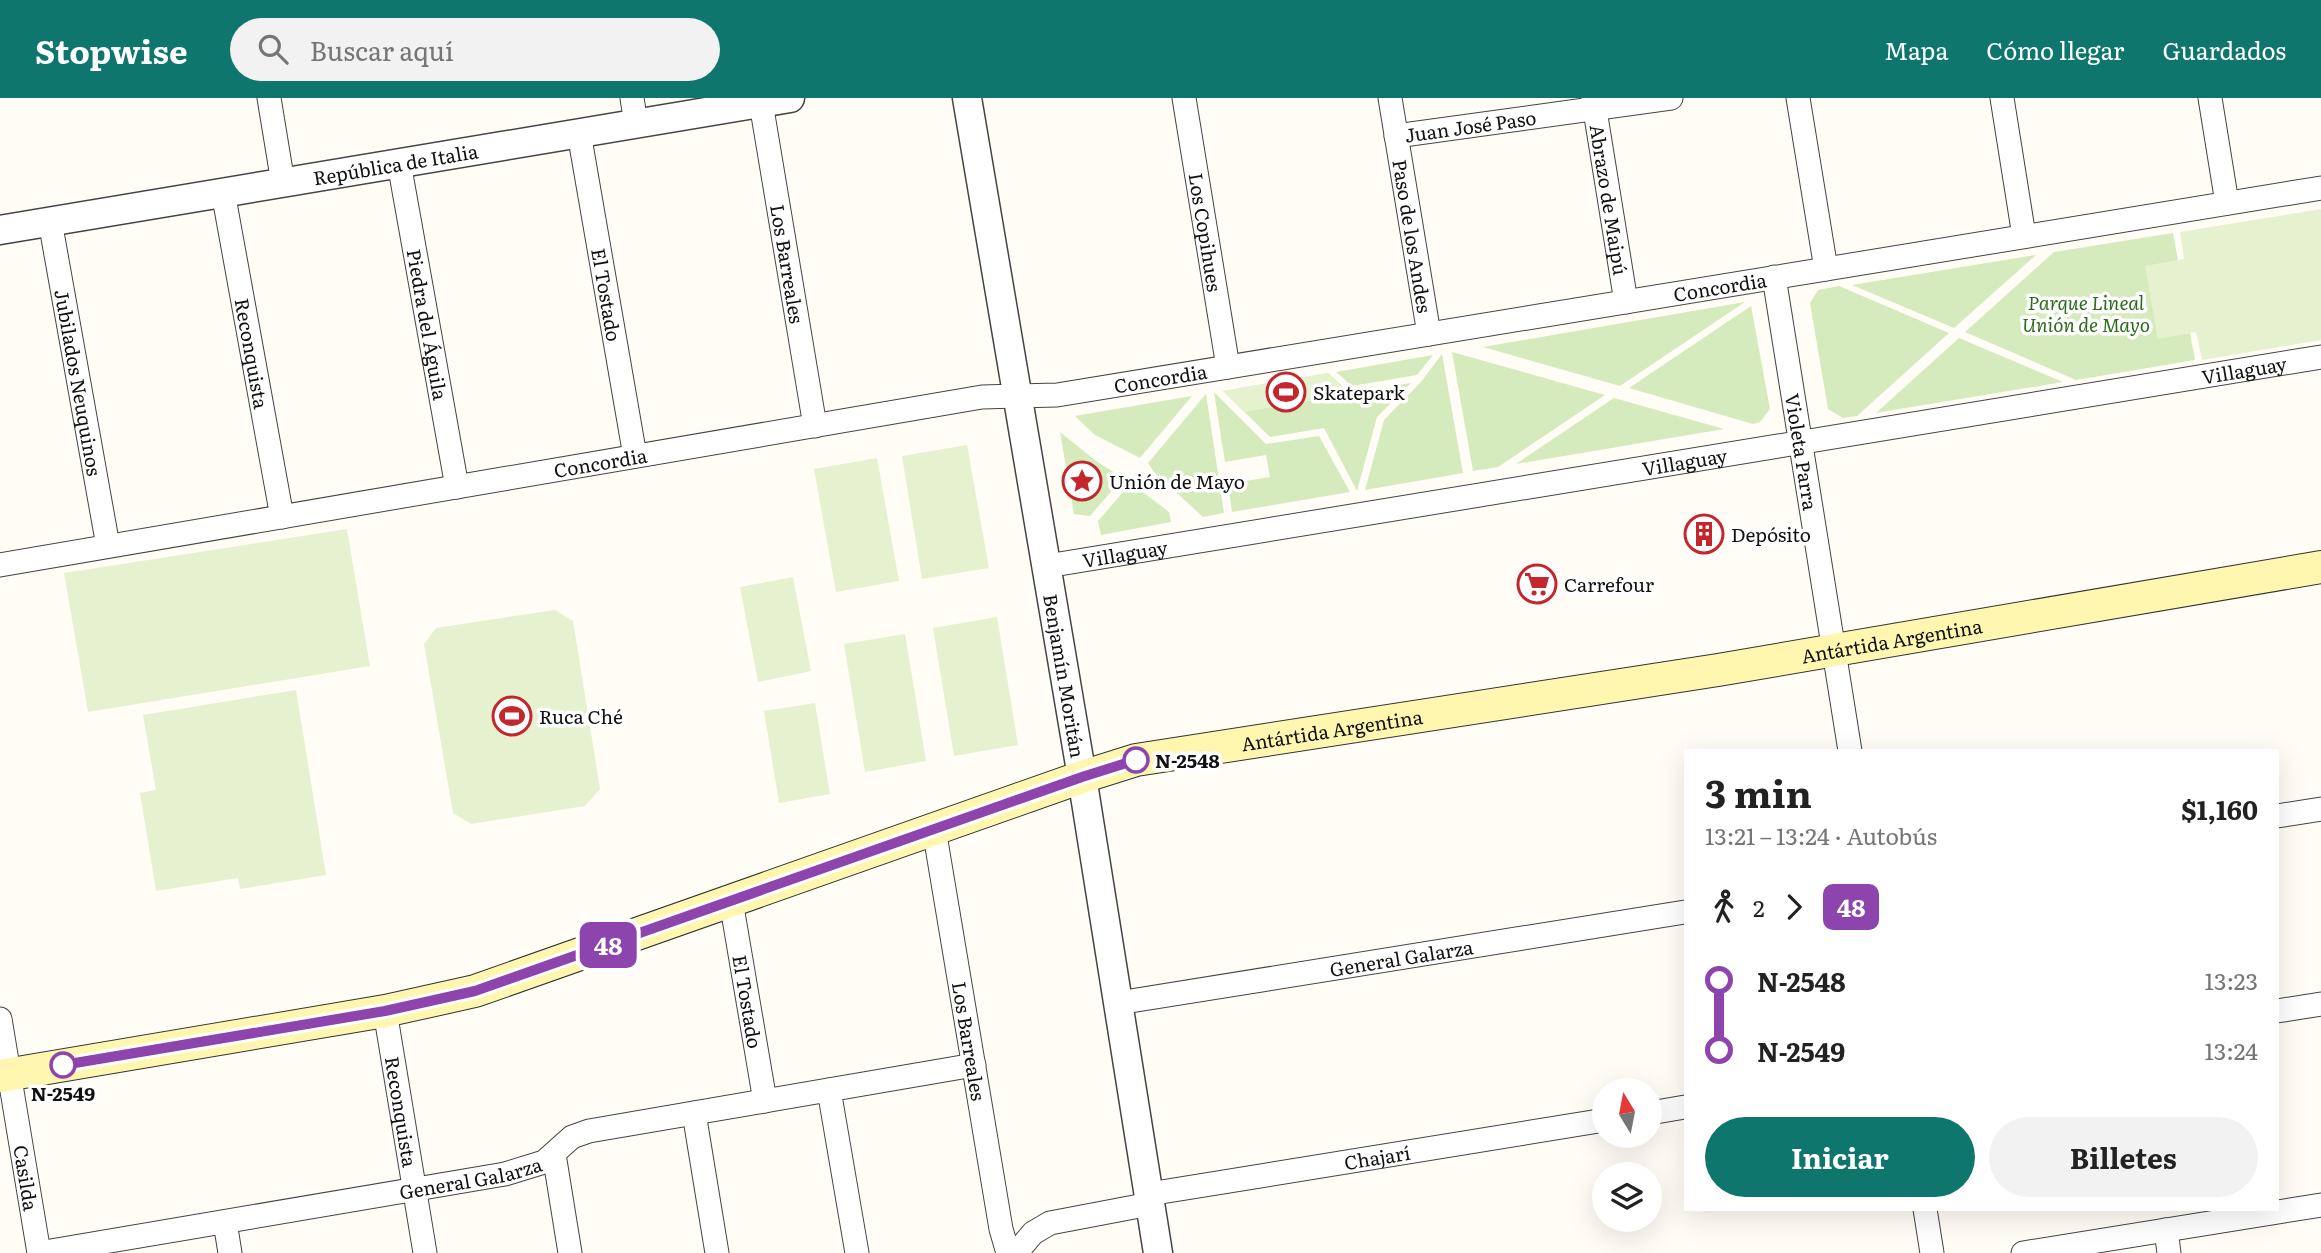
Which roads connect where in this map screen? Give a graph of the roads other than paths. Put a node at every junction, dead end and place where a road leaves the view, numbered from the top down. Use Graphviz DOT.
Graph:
graph roads {
  1 [pos="269,98"];
  2 [pos="790,98"];
  3 [pos="967,98"];
  4 [pos="1184,98"];
  5 [pos="1390,98"];
  6 [pos="1671,98"];
  7 [pos="1798,98"];
  8 [pos="2002,98"];
  9 [pos="2210,98"];
  10 [pos="761,103"];
  11 [pos="1593,103"];
  12 [pos="634,111"];
  13 [pos="579,133"];
  14 [pos="1396,136"];
  15 [pos="399,163"];
  16 [pos="283,183"];
  17 [pos="2321,188"];
  18 [pos="223,192"];
  19 [pos="2227,203"];
  20 [pos="50,221"];
  21 [pos="0,230"];
  22 [pos="2024,236"];
  23 [pos="1826,269"];
  24 [pos="1773,277"];
  25 [pos="1626,302"];
  26 [pos="1429,334"];
  27 [pos="2321,357"];
  28 [pos="1228,367"];
  29 [pos="1018,396"];
  30 [pos="815,426"];
  31 [pos="1800,443"];
  32 [pos="635,456"];
  33 [pos="457,487"];
  34 [pos="282,516"];
  35 [pos="108,546"];
  36 [pos="0,565"];
  37 [pos="1046,566"];
  38 [pos="2321,567"];
  39 [pos="1834,651"];
  40 [pos="1850,749"];
  41 [pos="1082,777"];
  42 [pos="2321,809"];
  43 [pos="2279,816"];
  44 [pos="934,830"];
  45 [pos="732,901"];
  46 [pos="1684,912"];
  47 [pos="1118,1003"];
  48 [pos="2321,1004"];
  49 [pos="385,1011"];
  50 [pos="2279,1011"];
  51 [pos="0,1019"];
  52 [pos="974,1065"];
  53 [pos="5,1075"];
  54 [pos="830,1090"];
  55 [pos="765,1101"];
  56 [pos="1684,1107"];
  57 [pos="1662,1111"];
  58 [pos="695,1113"];
  59 [pos="1592,1122"];
  60 [pos="554,1154"];
  61 [pos="415,1189"];
  62 [pos="1149,1199"];
  63 [pos="2321,1205"];
  64 [pos="1925,1211"];
  65 [pos="225,1222"];
  66 [pos="2166,1230"];
  67 [pos="39,1253"];
  68 [pos="230,1253"];
  69 [pos="425,1253"];
  70 [pos="570,1253"];
  71 [pos="717,1253"];
  72 [pos="857,1253"];
  73 [pos="1008,1253"];
  74 [pos="1016,1253"];
  75 [pos="1158,1253"];
  76 [pos="1932,1253"];
  77 [pos="2023,1253"];
  78 [pos="2169,1253"];
  1 -- 16 [label="street"];
  2 -- 10 [label="street, República de Italia"];
  3 -- 29 [label="street, Benjamín Moritán"];
  4 -- 28 [label="street, Los Copihues"];
  5 -- 14 [label="street, Paso de los Andes"];
  6 -- 11 [label="street, Juan José Paso"];
  7 -- 23 [label="street"];
  8 -- 22 [label="street"];
  9 -- 19 [label="street"];
  10 -- 12 [label="street, República de Italia"];
  10 -- 30 [label="street, Los Barreales"];
  11 -- 14 [label="street, Juan José Paso"];
  11 -- 25 [label="street, Abrazo de Maipú"];
  12 -- 13 [label="street, República de Italia"];
  13 -- 15 [label="street, República de Italia"];
  13 -- 32 [label="street, El Tostado"];
  14 -- 26 [label="street, Paso de los Andes"];
  15 -- 16 [label="street, República de Italia"];
  15 -- 33 [label="street, Piedra del Águila"];
  16 -- 18 [label="street, República de Italia"];
  17 -- 19 [label="street, Concordia"];
  18 -- 20 [label="street, República de Italia"];
  18 -- 34 [label="street, Reconquista"];
  19 -- 22 [label="street, Concordia"];
  20 -- 21 [label="street, República de Italia"];
  20 -- 35 [label="street, Jubilados Neuquinos"];
  22 -- 23 [label="street, Concordia"];
  23 -- 24 [label="street, Concordia"];
  24 -- 25 [label="street, Concordia"];
  24 -- 31 [label="street, Violeta Parra"];
  25 -- 26 [label="street, Concordia"];
  26 -- 28 [label="street, Concordia"];
  27 -- 31 [label="street, Villaguay"];
  28 -- 29 [label="street, Concordia"];
  29 -- 30 [label="street, Concordia"];
  29 -- 37 [label="street, Benjamín Moritán"];
  30 -- 32 [label="street, Concordia"];
  31 -- 37 [label="street, Villaguay"];
  31 -- 39 [label="street, Violeta Parra"];
  32 -- 33 [label="street, Concordia"];
  33 -- 34 [label="street, Concordia"];
  34 -- 35 [label="street, Concordia"];
  35 -- 36 [label="street, Concordia"];
  37 -- 41 [label="street, Benjamín Moritán"];
  38 -- 39 [label="main road, Antártida Argentina"];
  39 -- 40 [label="street, Violeta Parra"];
  39 -- 41 [label="main road, Antártida Argentina"];
  41 -- 44 [label="main road, Antártida Argentina"];
  41 -- 47 [label="street, Benjamín Moritán"];
  42 -- 43 [label="street"];
  44 -- 45 [label="main road, Antártida Argentina"];
  44 -- 52 [label="street, Los Barreales"];
  45 -- 49 [label="main road, Antártida Argentina"];
  45 -- 55 [label="street, El Tostado"];
  46 -- 47 [label="street, General Galarza"];
  47 -- 62 [label="street, Benjamín Moritán"];
  48 -- 50 [label="street"];
  49 -- 53 [label="main road, Antártida Argentina"];
  49 -- 61 [label="street, Reconquista"];
  51 -- 53 [label="street, Casilda"];
  52 -- 54 [label="street, General Galarza"];
  52 -- 73 [label="street, Los Barreales"];
  53 -- 67 [label="street, Casilda"];
  54 -- 55 [label="street, General Galarza"];
  54 -- 72 [label="street"];
  55 -- 58 [label="street, General Galarza"];
  56 -- 57 [label="street"];
  58 -- 60 [label="street, General Galarza"];
  58 -- 71 [label="street"];
  59 -- 62 [label="street, Chajarí"];
  60 -- 61 [label="street, General Galarza"];
  60 -- 70 [label="street"];
  61 -- 65 [label="street, General Galarza"];
  61 -- 69 [label="street, Reconquista"];
  62 -- 74 [label="street, Chajarí"];
  62 -- 75 [label="street, Benjamín Moritán"];
  63 -- 66 [label="street"];
  64 -- 76 [label="street"];
  65 -- 67 [label="street, General Galarza"];
  65 -- 68 [label="street"];
  66 -- 77 [label="street"];
  66 -- 78 [label="street"];
}
